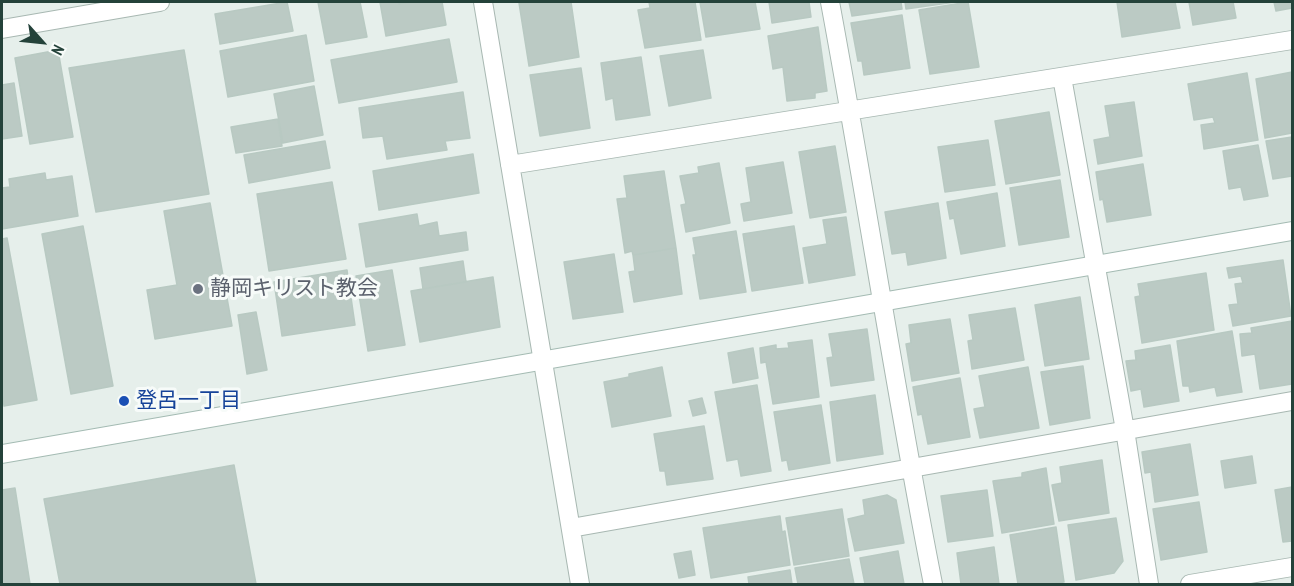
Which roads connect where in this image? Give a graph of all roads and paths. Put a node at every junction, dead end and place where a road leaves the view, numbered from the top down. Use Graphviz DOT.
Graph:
graph roads {
  1 [pos="160,2"];
  2 [pos="483,2"];
  3 [pos="830,2"];
  4 [pos="2,29"];
  5 [pos="1293,40"];
  6 [pos="1062,77"];
  7 [pos="850,111"];
  8 [pos="510,165"];
  9 [pos="1293,231"];
  10 [pos="1096,265"];
  11 [pos="882,302"];
  12 [pos="543,361"];
  13 [pos="1293,401"];
  14 [pos="1125,430"];
  15 [pos="2,454"];
  16 [pos="910,468"];
  17 [pos="571,528"];
  18 [pos="1293,567"];
  19 [pos="580,585"];
  20 [pos="933,585"];
  21 [pos="1149,585"];
  22 [pos="1190,585"];
  1 -- 4 [label="street"];
  2 -- 8 [label="street"];
  3 -- 7 [label="street"];
  5 -- 6 [label="street"];
  6 -- 7 [label="street"];
  6 -- 10 [label="street"];
  7 -- 8 [label="street"];
  7 -- 11 [label="street"];
  8 -- 12 [label="street"];
  9 -- 10 [label="street"];
  10 -- 11 [label="street"];
  10 -- 14 [label="street"];
  11 -- 12 [label="street"];
  11 -- 16 [label="street"];
  12 -- 15 [label="street"];
  12 -- 17 [label="street"];
  13 -- 14 [label="street"];
  14 -- 16 [label="street"];
  14 -- 21 [label="street"];
  16 -- 17 [label="street"];
  16 -- 20 [label="street"];
  17 -- 19 [label="street"];
  18 -- 22 [label="street"];
}
